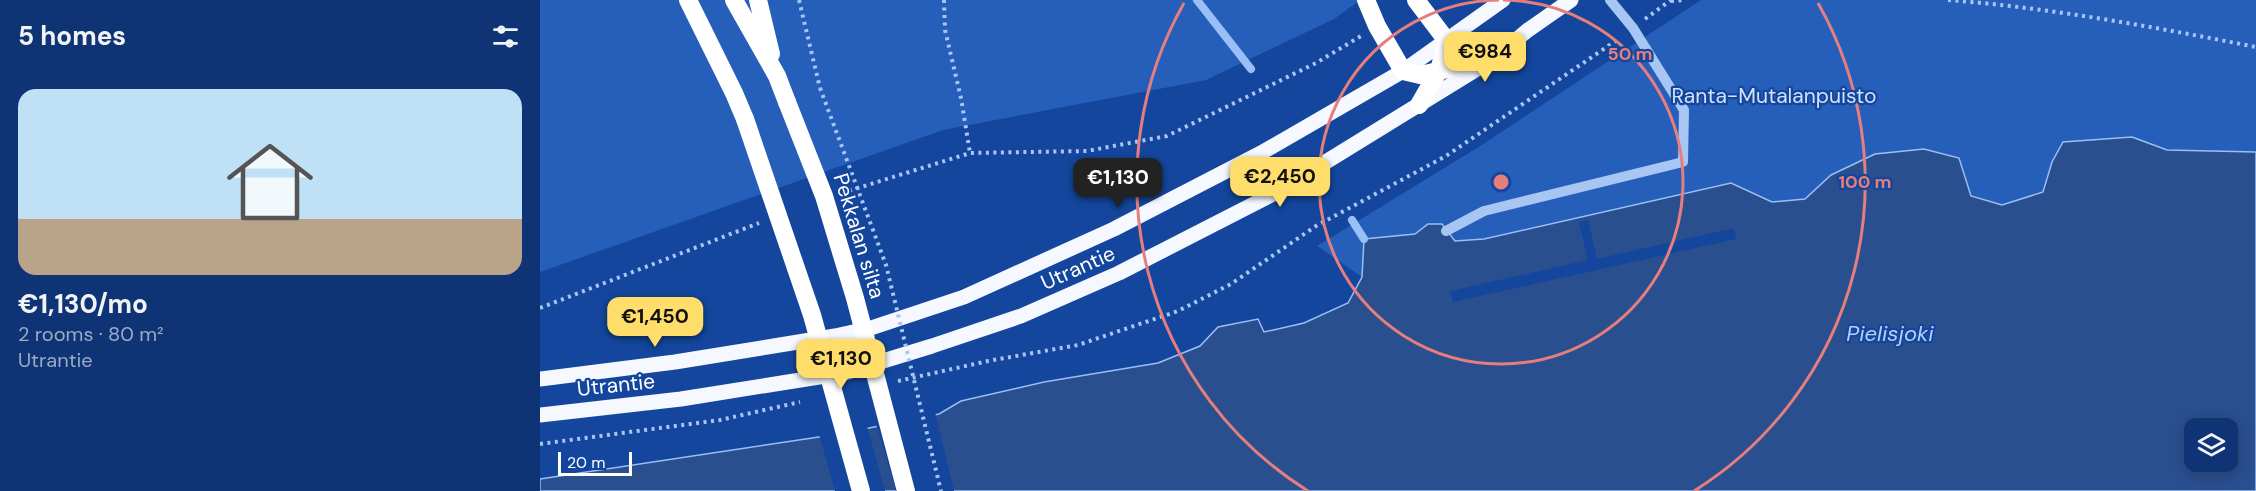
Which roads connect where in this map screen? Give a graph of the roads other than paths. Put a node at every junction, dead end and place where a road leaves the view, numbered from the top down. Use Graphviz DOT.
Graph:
graph roads {
  1 [pos="734,0"];
  2 [pos="758,0"];
  3 [pos="1366,0"];
  4 [pos="1416,0"];
  5 [pos="1503,0"];
  6 [pos="1571,0"];
  7 [pos="1610,0"];
  8 [pos="687,3"];
  9 [pos="1447,41"];
  10 [pos="1493,59"];
  11 [pos="1439,70"];
  12 [pos="1403,71"];
  13 [pos="777,76"];
  14 [pos="1419,105"];
  15 [pos="1446,231"];
  16 [pos="540,379"];
  17 [pos="540,415"];
  18 [pos="861,491"];
  19 [pos="906,491"];
  1 -- 13 [label="highway"];
  2 -- 13 [label="highway"];
  3 -- 12 [label="highway"];
  4 -- 9 [label="highway"];
  5 -- 9 [label="main road, Utrantie"];
  6 -- 10 [label="main road, Utrantie"];
  7 -- 15 [label="lane"];
  8 -- 18 [label="highway, bridge"];
  9 -- 11 [label="highway"];
  9 -- 12 [label="main road, Utrantie"];
  10 -- 11 [label="highway"];
  10 -- 14 [label="main road, Utrantie"];
  11 -- 12 [label="highway"];
  11 -- 14 [label="highway"];
  12 -- 16 [label="main road, Utrantie"];
  13 -- 19 [label="highway, Pekkalan silta, bridge"];
  14 -- 17 [label="main road, Utrantie"];
}
